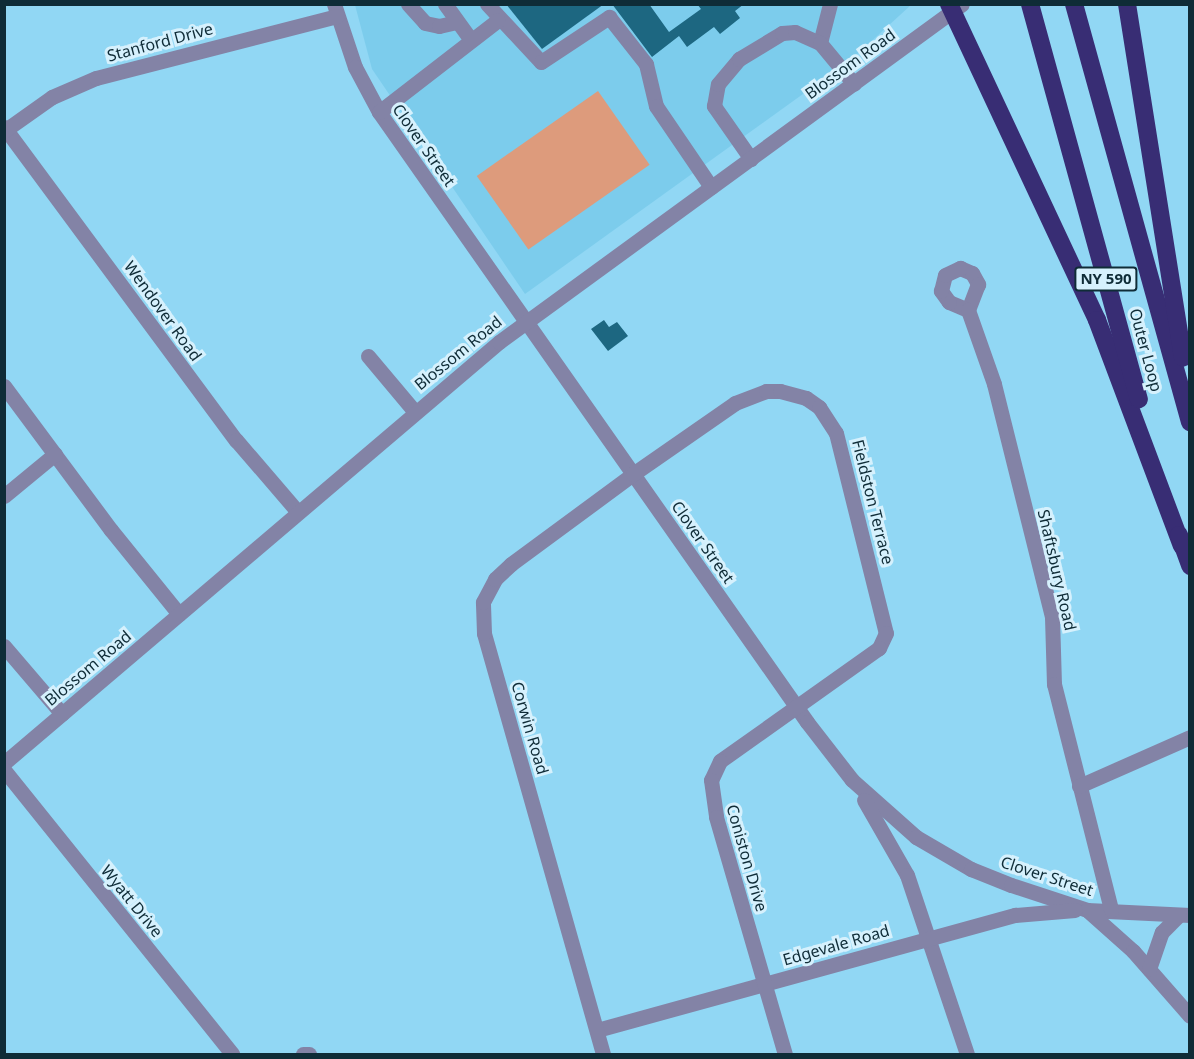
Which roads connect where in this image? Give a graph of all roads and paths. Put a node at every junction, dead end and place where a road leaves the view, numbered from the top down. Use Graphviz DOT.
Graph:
graph roads {
  1 [pos="408,4"];
  2 [pos="445,4"];
  3 [pos="487,4"];
  4 [pos="1074,4"];
  5 [pos="1127,4"];
  6 [pos="954,7"];
  7 [pos="1031,8"];
  8 [pos="335,10"];
  9 [pos="827,11"];
  10 [pos="498,20"];
  11 [pos="457,22"];
  12 [pos="795,32"];
  13 [pos="471,40"];
  14 [pos="820,43"];
  15 [pos="854,84"];
  16 [pos="379,112"];
  17 [pos="5,129"];
  18 [pos="751,159"];
  19 [pos="711,187"];
  20 [pos="968,310"];
  21 [pos="526,321"];
  22 [pos="368,356"];
  23 [pos="4,386"];
  24 [pos="1190,398"];
  25 [pos="415,412"];
  26 [pos="1190,422"];
  27 [pos="55,454"];
  28 [pos="633,474"];
  29 [pos="4,496"];
  30 [pos="298,512"];
  31 [pos="1182,546"];
  32 [pos="1190,566"];
  33 [pos="179,614"];
  34 [pos="4,646"];
  35 [pos="796,707"];
  36 [pos="62,714"];
  37 [pos="1190,737"];
  38 [pos="4,763"];
  39 [pos="4,770"];
  40 [pos="852,780"];
  41 [pos="1079,786"];
  42 [pos="1087,910"];
  43 [pos="1111,910"];
  44 [pos="1184,915"];
  45 [pos="931,937"];
  46 [pos="1149,969"];
  47 [pos="765,983"];
  48 [pos="1190,1016"];
  49 [pos="597,1030"];
  50 [pos="232,1054"];
  51 [pos="303,1054"];
  52 [pos="309,1054"];
  53 [pos="603,1054"];
  54 [pos="785,1054"];
  55 [pos="967,1054"];
  1 -- 11 [label="street"];
  2 -- 11 [label="street"];
  3 -- 10 [label="street"];
  4 -- 26 [label="highway, NY 590"];
  5 -- 24 [label="highway"];
  6 -- 15 [label="street, Blossom Road"];
  6 -- 31 [label="highway"];
  7 -- 31 [label="highway, Outer Loop / NY 590"];
  8 -- 16 [label="street, Clover Street"];
  8 -- 17 [label="street, Stanford Drive"];
  9 -- 12 [label="street"];
  9 -- 14 [label="street"];
  10 -- 13 [label="street"];
  10 -- 19 [label="street"];
  11 -- 13 [label="street"];
  12 -- 14 [label="street"];
  12 -- 18 [label="street"];
  13 -- 16 [label="street"];
  14 -- 15 [label="street"];
  15 -- 18 [label="street, Blossom Road"];
  16 -- 21 [label="street, Clover Street"];
  17 -- 30 [label="street, Wendover Road"];
  18 -- 19 [label="street, Blossom Road"];
  19 -- 21 [label="street, Blossom Road"];
  20 -- 41 [label="street, Shaftsbury Road"];
  21 -- 25 [label="street, Blossom Road"];
  21 -- 28 [label="street, Clover Street"];
  22 -- 25 [label="street"];
  23 -- 27 [label="street"];
  25 -- 30 [label="street, Blossom Road"];
  27 -- 29 [label="street"];
  27 -- 33 [label="street"];
  28 -- 35 [label="street, Clover Street"];
  28 -- 35 [label="street, Fieldston Terrace"];
  28 -- 49 [label="street, Corwin Road"];
  30 -- 33 [label="street, Blossom Road"];
  31 -- 32 [label="highway, Outer Loop / NY 590"];
  33 -- 36 [label="street, Blossom Road"];
  34 -- 36 [label="street"];
  35 -- 40 [label="street, Clover Street"];
  35 -- 47 [label="street, Coniston Drive"];
  36 -- 38 [label="street, Blossom Road"];
  37 -- 41 [label="street"];
  39 -- 50 [label="street, Wyatt Drive"];
  40 -- 42 [label="street, Clover Street"];
  40 -- 45 [label="street"];
  41 -- 43 [label="street, Shaftsbury Road"];
  42 -- 43 [label="street, Clover Street"];
  42 -- 45 [label="street, Edgevale Road"];
  42 -- 46 [label="street"];
  43 -- 44 [label="street, Clover Street"];
  44 -- 46 [label="street"];
  45 -- 47 [label="street, Edgevale Road"];
  45 -- 55 [label="street"];
  46 -- 48 [label="street"];
  47 -- 49 [label="street, Edgevale Road"];
  47 -- 54 [label="street, Coniston Drive"];
  49 -- 53 [label="street, Corwin Road"];
  51 -- 52 [label="street"];
}
